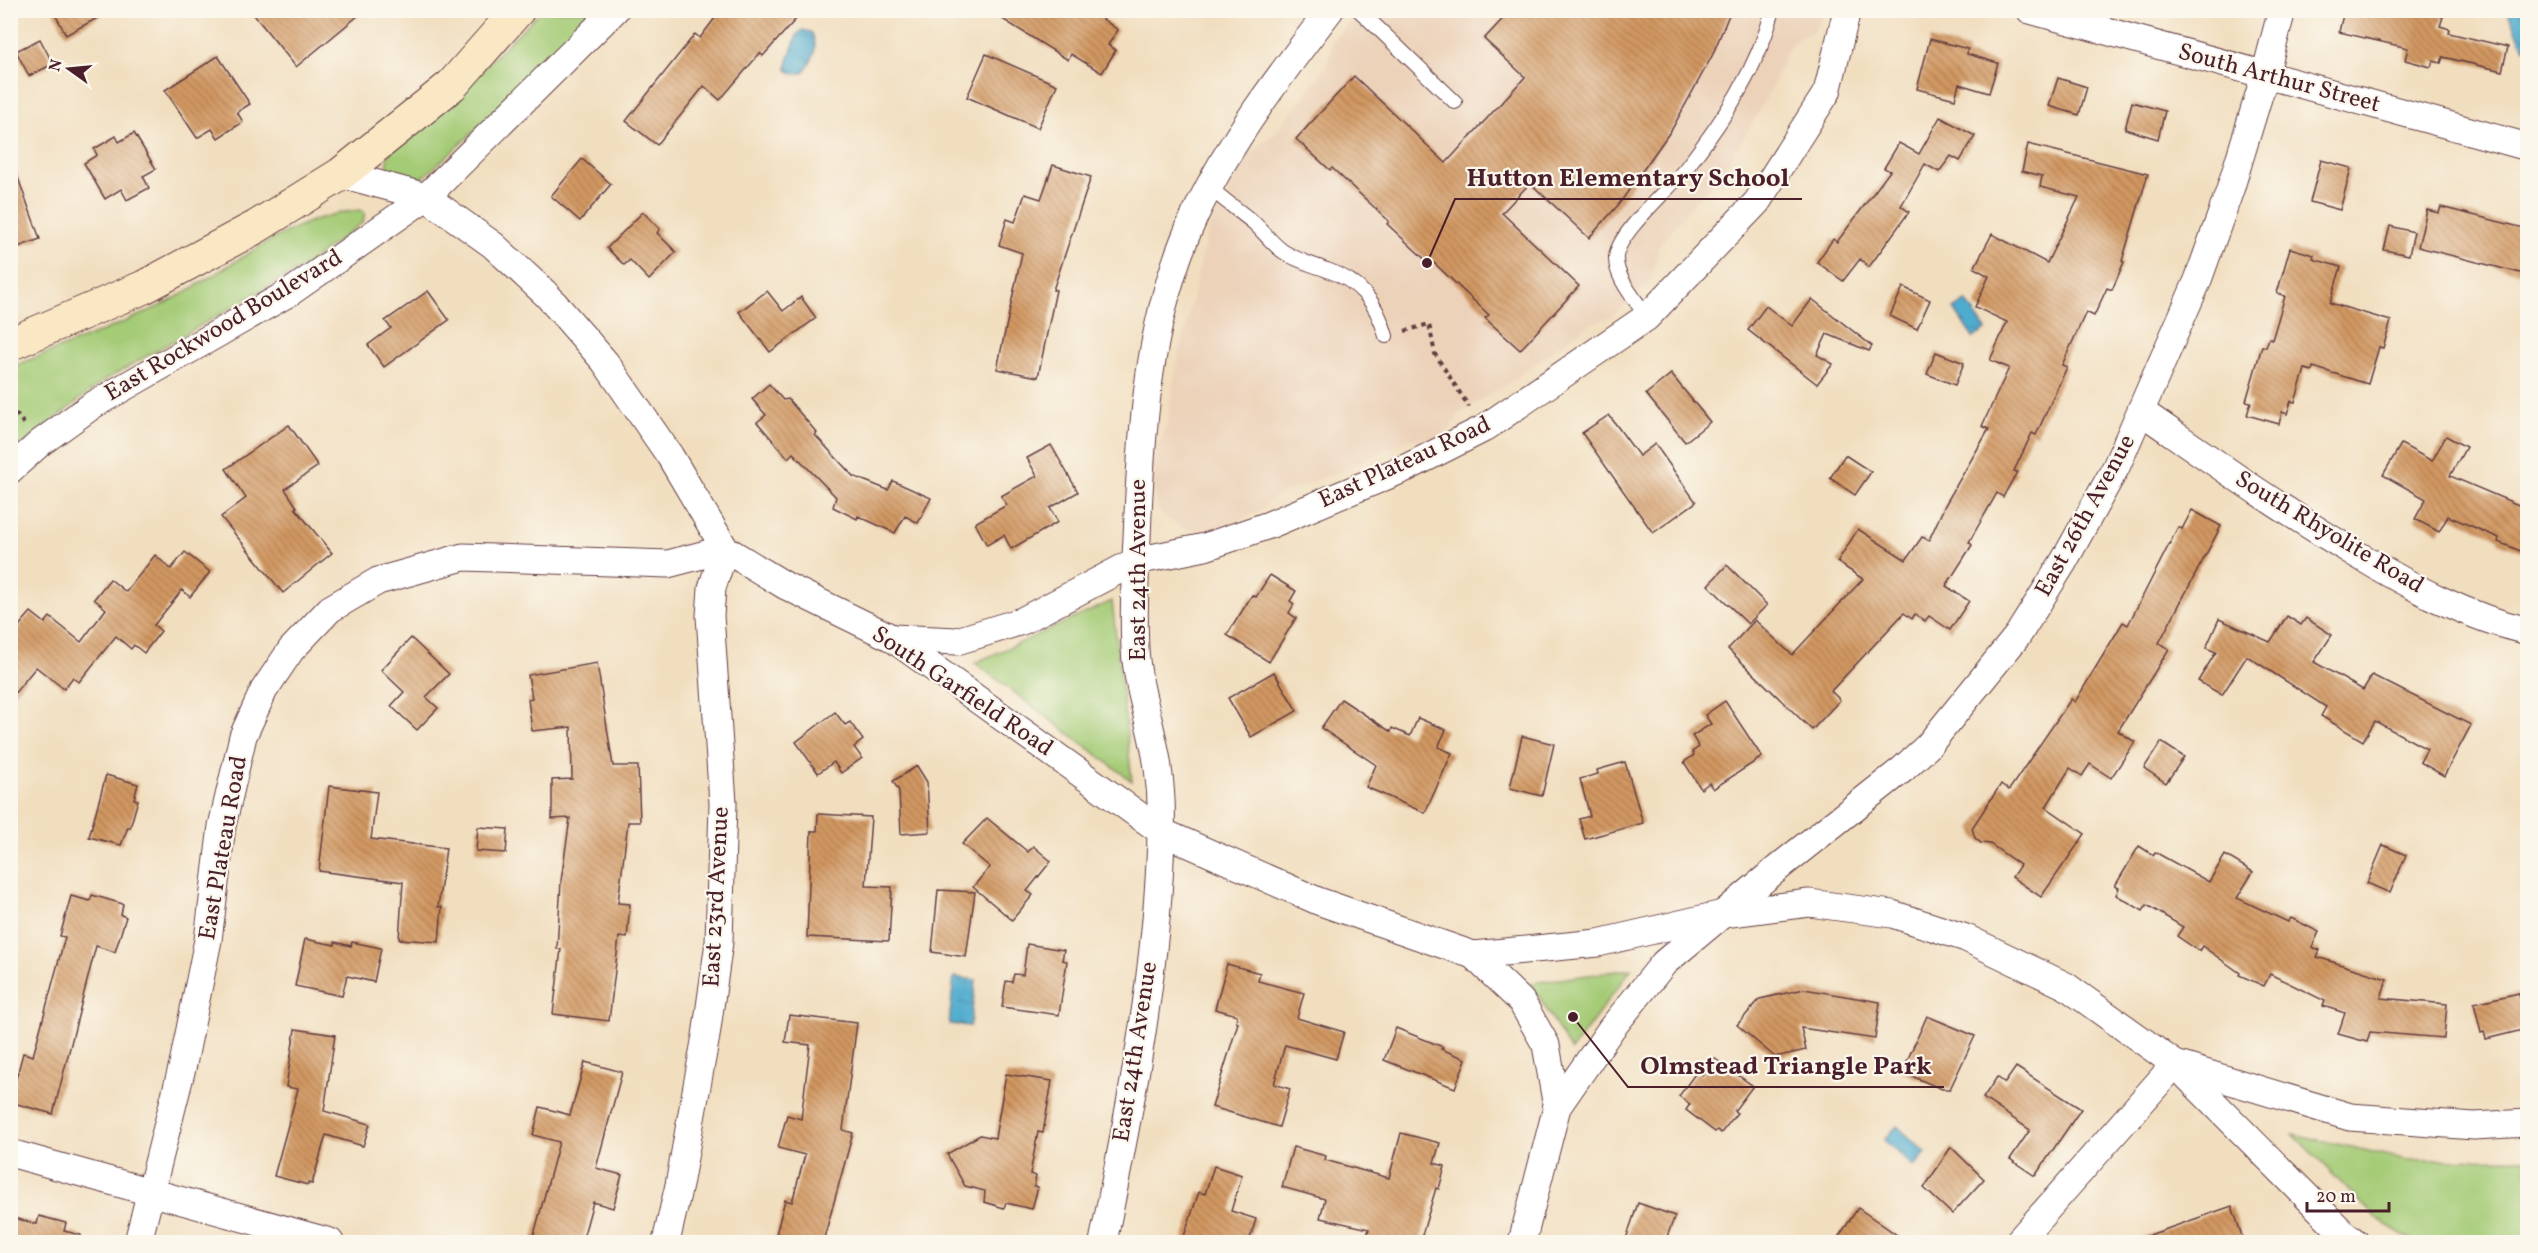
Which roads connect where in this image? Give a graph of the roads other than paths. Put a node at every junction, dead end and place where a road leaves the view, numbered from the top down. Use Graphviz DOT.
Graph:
graph roads {
  1 [pos="518,10"];
  2 [pos="615,10"];
  3 [pos="1330,10"];
  4 [pos="1359,10"];
  5 [pos="1773,10"];
  6 [pos="1847,10"];
  7 [pos="2030,10"];
  8 [pos="2282,10"];
  9 [pos="2265,75"];
  10 [pos="1455,102"];
  11 [pos="2528,147"];
  12 [pos="341,174"];
  13 [pos="1210,188"];
  14 [pos="426,197"];
  15 [pos="1647,317"];
  16 [pos="1386,336"];
  17 [pos="10,344"];
  18 [pos="2142,412"];
  19 [pos="10,470"];
  20 [pos="724,549"];
  21 [pos="1136,561"];
  22 [pos="2528,631"];
  23 [pos="892,638"];
  24 [pos="1162,832"];
  25 [pos="1723,914"];
  26 [pos="1473,955"];
  27 [pos="2175,1064"];
  28 [pos="1557,1107"];
  29 [pos="2528,1123"];
  30 [pos="10,1153"];
  31 [pos="151,1193"];
  32 [pos="138,1242"];
  33 [pos="330,1242"];
  34 [pos="666,1242"];
  35 [pos="1102,1242"];
  36 [pos="1522,1242"];
  37 [pos="2018,1242"];
  38 [pos="2355,1242"];
  1 -- 12 [label="street"];
  2 -- 14 [label="street, East Rockwood Boulevard"];
  3 -- 13 [label="street, East 24th Avenue"];
  4 -- 10 [label="lane"];
  5 -- 15 [label="lane"];
  6 -- 15 [label="street, East Plateau Road"];
  7 -- 9 [label="street, South Arthur Street"];
  8 -- 9 [label="street, East 26th Avenue"];
  9 -- 11 [label="street, South Arthur Street"];
  9 -- 18 [label="street, East 26th Avenue"];
  12 -- 14 [label="street, South Garfield Road"];
  12 -- 17 [label="street"];
  13 -- 16 [label="lane"];
  13 -- 21 [label="street, East 24th Avenue"];
  14 -- 19 [label="street, East Rockwood Boulevard"];
  14 -- 20 [label="street, South Garfield Road"];
  15 -- 21 [label="street, East Plateau Road"];
  18 -- 22 [label="street, South Rhyolite Road"];
  18 -- 25 [label="street, East 26th Avenue"];
  20 -- 23 [label="street, South Garfield Road"];
  20 -- 31 [label="street, East Plateau Road"];
  20 -- 34 [label="street, East 23rd Avenue"];
  21 -- 23 [label="street, East Plateau Road"];
  21 -- 24 [label="street, East 24th Avenue"];
  23 -- 24 [label="street, South Garfield Road"];
  24 -- 26 [label="street, South Garfield Road"];
  24 -- 35 [label="street, East 24th Avenue"];
  25 -- 26 [label="street, South Garfield Road"];
  25 -- 27 [label="street, South Garfield Road"];
  25 -- 28 [label="street, East 26th Avenue"];
  26 -- 28 [label="street"];
  27 -- 29 [label="street"];
  27 -- 37 [label="street"];
  27 -- 38 [label="street"];
  28 -- 36 [label="street"];
  30 -- 31 [label="street"];
  31 -- 32 [label="street, East Plateau Road"];
  31 -- 33 [label="street"];
}
